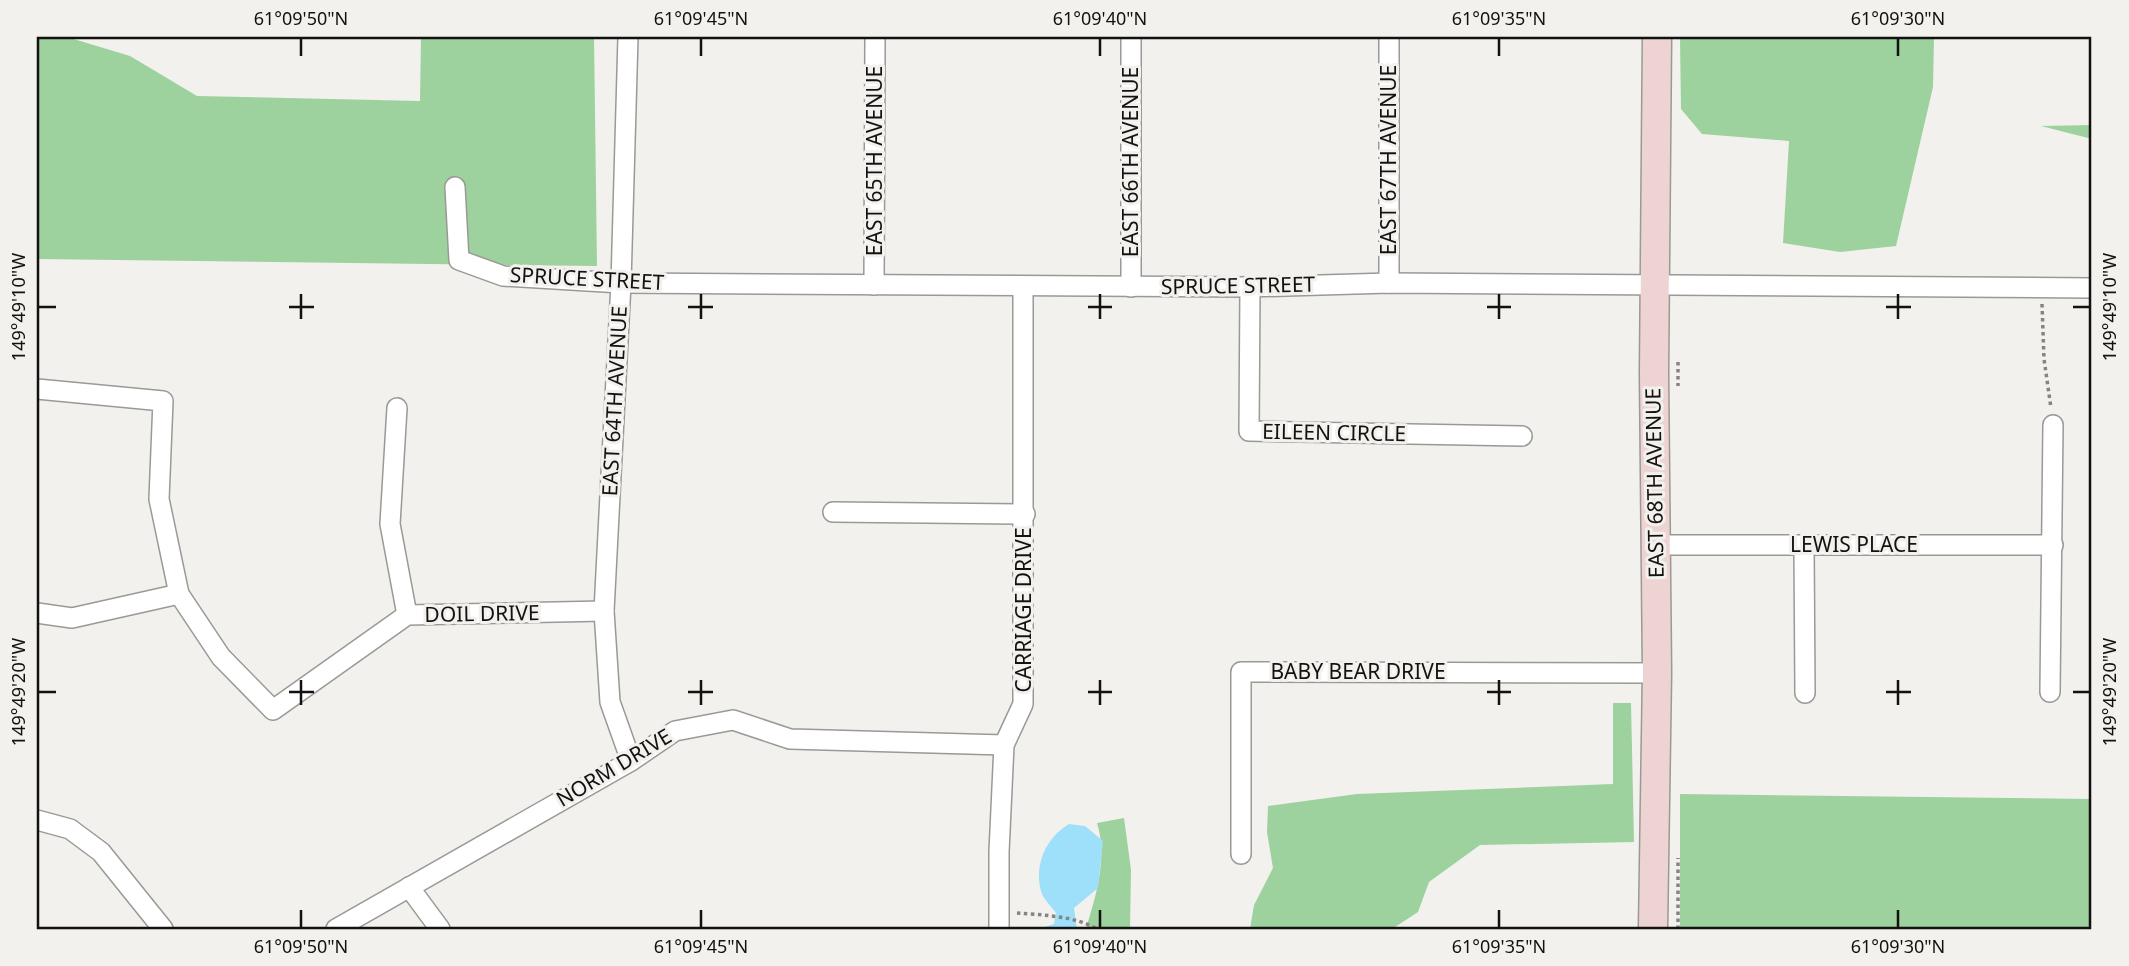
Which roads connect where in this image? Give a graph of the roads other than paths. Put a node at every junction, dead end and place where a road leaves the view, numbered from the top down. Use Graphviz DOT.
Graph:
graph roads {
  1 [pos="628,37"];
  2 [pos="875,37"];
  3 [pos="1131,37"];
  4 [pos="1389,37"];
  5 [pos="1657,37"];
  6 [pos="455,187"];
  7 [pos="621,283"];
  8 [pos="1389,283"];
  9 [pos="874,285"];
  10 [pos="1656,285"];
  11 [pos="1023,286"];
  12 [pos="1131,287"];
  13 [pos="1250,287"];
  14 [pos="2092,288"];
  15 [pos="37,389"];
  16 [pos="397,408"];
  17 [pos="2053,425"];
  18 [pos="1522,436"];
  19 [pos="833,512"];
  20 [pos="1025,514"];
  21 [pos="1655,545"];
  22 [pos="2053,545"];
  23 [pos="1804,546"];
  24 [pos="180,594"];
  25 [pos="604,611"];
  26 [pos="37,613"];
  27 [pos="407,615"];
  28 [pos="1657,673"];
  29 [pos="2050,692"];
  30 [pos="1805,693"];
  31 [pos="1004,745"];
  32 [pos="631,761"];
  33 [pos="37,820"];
  34 [pos="1241,854"];
  35 [pos="409,887"];
  36 [pos="163,929"];
  37 [pos="336,929"];
  38 [pos="440,929"];
  39 [pos="999,929"];
  40 [pos="1653,929"];
  1 -- 7 [label="street, EAST 64TH AVENUE"];
  2 -- 9 [label="street, EAST 65TH AVENUE"];
  3 -- 12 [label="street, EAST 66TH AVENUE"];
  4 -- 8 [label="street, EAST 67TH AVENUE"];
  5 -- 10 [label="street, EAST 68TH AVENUE"];
  6 -- 7 [label="street, SPRUCE STREET"];
  7 -- 9 [label="street, SPRUCE STREET"];
  7 -- 25 [label="street, EAST 64TH AVENUE"];
  8 -- 10 [label="street, SPRUCE STREET"];
  8 -- 13 [label="street, SPRUCE STREET"];
  9 -- 11 [label="street, SPRUCE STREET"];
  10 -- 14 [label="street, SPRUCE STREET"];
  10 -- 21 [label="street, EAST 68TH AVENUE"];
  11 -- 12 [label="street, SPRUCE STREET"];
  11 -- 20 [label="street, CARRIAGE DRIVE"];
  12 -- 13 [label="street, SPRUCE STREET"];
  13 -- 18 [label="street, EILEEN CIRCLE"];
  15 -- 24 [label="street, DOIL DRIVE"];
  16 -- 27 [label="street"];
  17 -- 22 [label="street"];
  19 -- 20 [label="street"];
  20 -- 31 [label="street, CARRIAGE DRIVE"];
  21 -- 23 [label="street, LEWIS PLACE"];
  21 -- 28 [label="street, EAST 68TH AVENUE"];
  22 -- 23 [label="street, LEWIS PLACE"];
  22 -- 29 [label="street"];
  23 -- 30 [label="street"];
  24 -- 26 [label="street"];
  24 -- 27 [label="street, DOIL DRIVE"];
  25 -- 27 [label="street, DOIL DRIVE"];
  25 -- 32 [label="street, EAST 64TH AVENUE"];
  28 -- 34 [label="street, BABY BEAR DRIVE"];
  28 -- 40 [label="street, EAST 68TH AVENUE"];
  31 -- 32 [label="street, NORM DRIVE"];
  31 -- 39 [label="street, CARRIAGE DRIVE"];
  32 -- 35 [label="street, NORM DRIVE"];
  33 -- 36 [label="street"];
  35 -- 37 [label="street, NORM DRIVE"];
  35 -- 38 [label="street"];
}
